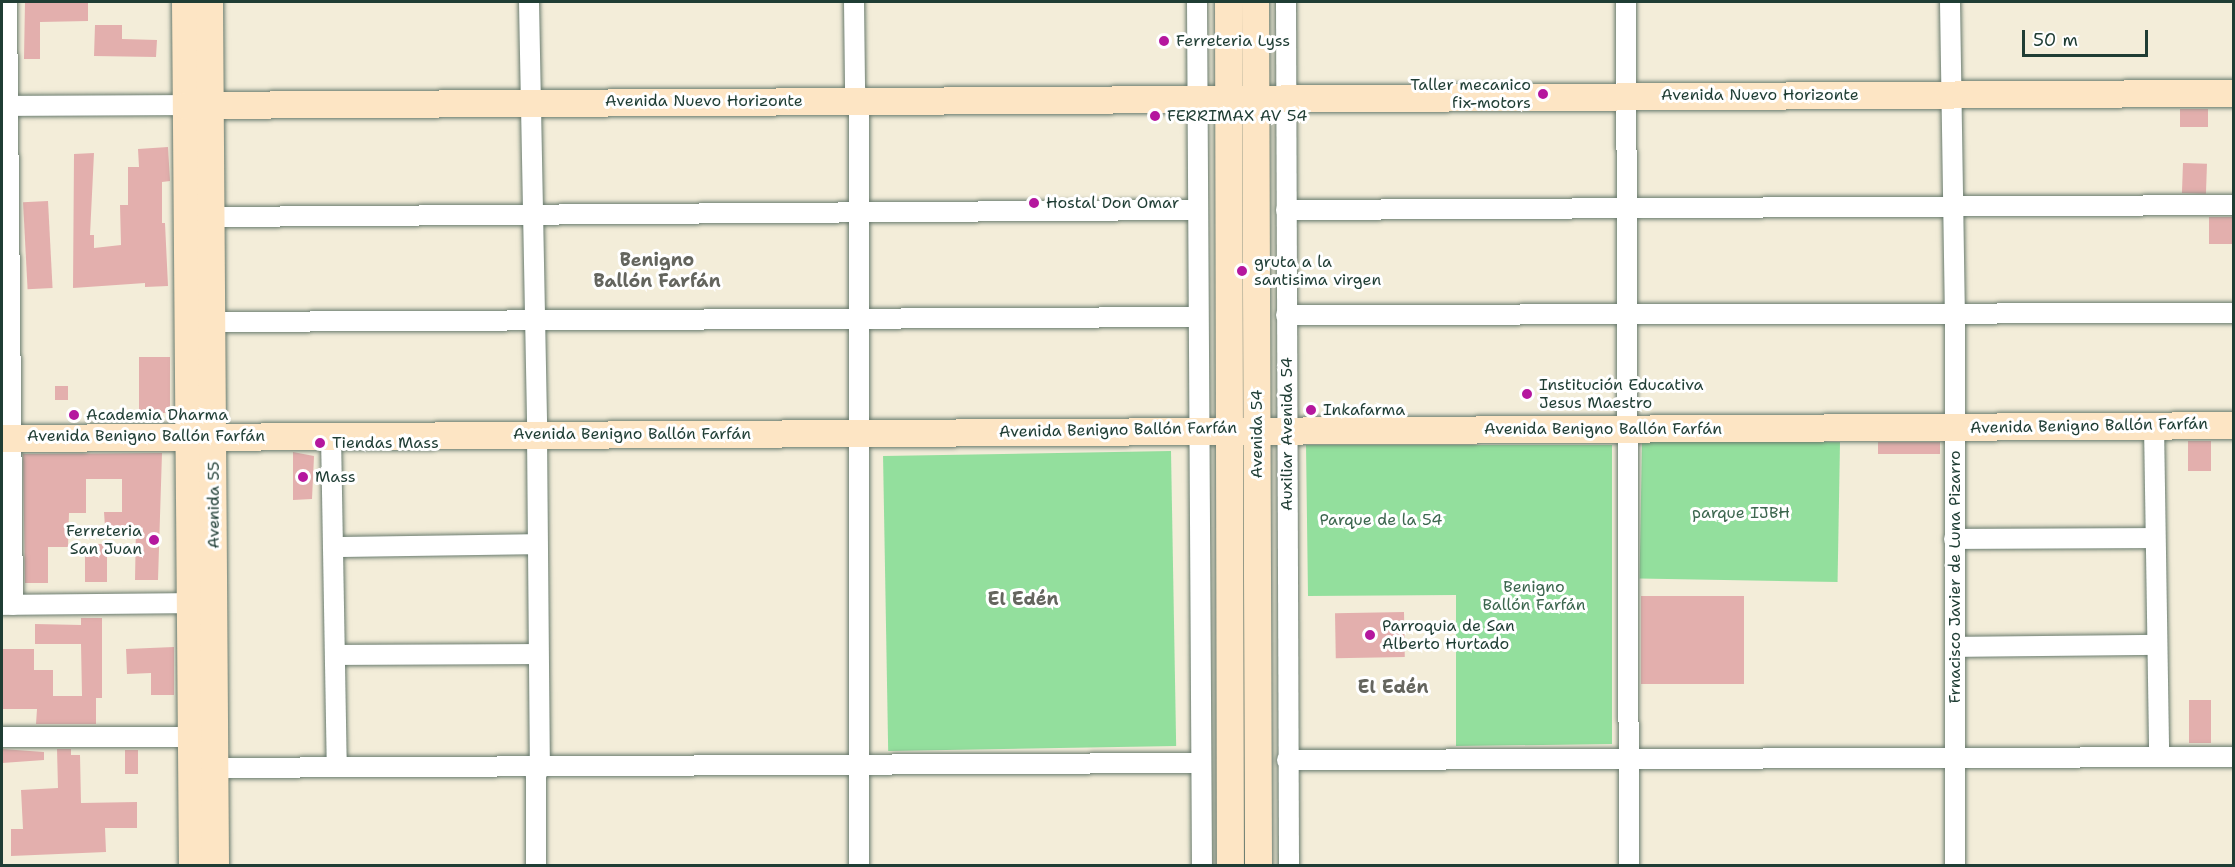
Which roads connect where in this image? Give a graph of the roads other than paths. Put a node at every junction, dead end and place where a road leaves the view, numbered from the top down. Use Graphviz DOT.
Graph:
graph roads {
  1 [pos="7,2"];
  2 [pos="185,2"];
  3 [pos="209,2"];
  4 [pos="529,2"];
  5 [pos="854,2"];
  6 [pos="1197,2"];
  7 [pos="1228,2"];
  8 [pos="1255,2"];
  9 [pos="1286,2"];
  10 [pos="1626,2"];
  11 [pos="1950,2"];
  12 [pos="2234,93"];
  13 [pos="1953,95"];
  14 [pos="1255,96"];
  15 [pos="1627,96"];
  16 [pos="1228,97"];
  17 [pos="1287,97"];
  18 [pos="1197,98"];
  19 [pos="859,100"];
  20 [pos="532,102"];
  21 [pos="198,104"];
  22 [pos="5,106"];
  23 [pos="2234,205"];
  24 [pos="1954,206"];
  25 [pos="1628,208"];
  26 [pos="1197,210"];
  27 [pos="1286,210"];
  28 [pos="859,214"];
  29 [pos="534,215"];
  30 [pos="211,217"];
  31 [pos="2234,313"];
  32 [pos="1955,314"];
  33 [pos="1286,315"];
  34 [pos="1627,315"];
  35 [pos="1197,317"];
  36 [pos="858,318"];
  37 [pos="536,321"];
  38 [pos="212,322"];
  39 [pos="2154,425"];
  40 [pos="2234,425"];
  41 [pos="1229,428"];
  42 [pos="1257,428"];
  43 [pos="1286,428"];
  44 [pos="1954,428"];
  45 [pos="1197,429"];
  46 [pos="1627,430"];
  47 [pos="860,433"];
  48 [pos="332,435"];
  49 [pos="537,435"];
  50 [pos="202,436"];
  51 [pos="6,437"];
  52 [pos="1954,538"];
  53 [pos="2154,538"];
  54 [pos="537,544"];
  55 [pos="334,547"];
  56 [pos="191,603"];
  57 [pos="7,605"];
  58 [pos="2155,645"];
  59 [pos="1955,647"];
  60 [pos="537,654"];
  61 [pos="336,655"];
  62 [pos="2,737"];
  63 [pos="192,737"];
  64 [pos="2159,757"];
  65 [pos="2234,757"];
  66 [pos="1955,758"];
  67 [pos="1287,760"];
  68 [pos="1628,760"];
  69 [pos="1198,763"];
  70 [pos="860,764"];
  71 [pos="540,765"];
  72 [pos="337,767"];
  73 [pos="204,768"];
  74 [pos="192,866"];
  75 [pos="215,866"];
  76 [pos="536,866"];
  77 [pos="859,866"];
  78 [pos="1202,866"];
  79 [pos="1230,866"];
  80 [pos="1258,866"];
  81 [pos="1289,866"];
  82 [pos="1629,866"];
  83 [pos="1955,866"];
  1 -- 22 [label="street"];
  2 -- 21 [label="street, Avenida 55"];
  3 -- 21 [label="street, Avenida 55"];
  4 -- 20 [label="street"];
  5 -- 19 [label="street"];
  6 -- 18 [label="street"];
  7 -- 16 [label="street, Avenida 54"];
  8 -- 14 [label="street, Avenida 54"];
  9 -- 17 [label="street, Auxiliar Avenida 54"];
  10 -- 15 [label="street"];
  11 -- 13 [label="street, Frnacisco Javier de Luna Pizarro"];
  12 -- 13 [label="street, Avenida Nuevo Horizonte"];
  13 -- 15 [label="street, Avenida Nuevo Horizonte"];
  13 -- 24 [label="street, Frnacisco Javier de Luna Pizarro"];
  14 -- 16 [label="street, Avenida Nuevo Horizonte"];
  14 -- 17 [label="street, Avenida Nuevo Horizonte"];
  14 -- 42 [label="street, Avenida 54"];
  15 -- 17 [label="street, Avenida Nuevo Horizonte"];
  15 -- 25 [label="street"];
  16 -- 18 [label="street, Avenida Nuevo Horizonte"];
  16 -- 41 [label="street, Avenida 54"];
  17 -- 27 [label="street, Auxiliar Avenida 54"];
  18 -- 19 [label="street, Avenida Nuevo Horizonte"];
  18 -- 26 [label="street"];
  19 -- 20 [label="street, Avenida Nuevo Horizonte"];
  19 -- 28 [label="street"];
  20 -- 21 [label="street, Avenida Nuevo Horizonte"];
  20 -- 29 [label="street"];
  21 -- 22 [label="street"];
  21 -- 30 [label="street, Avenida 55"];
  21 -- 50 [label="street, Avenida 55"];
  22 -- 51 [label="street"];
  23 -- 24 [label="street"];
  24 -- 25 [label="street"];
  24 -- 32 [label="street, Frnacisco Javier de Luna Pizarro"];
  25 -- 27 [label="street"];
  25 -- 34 [label="street"];
  26 -- 28 [label="street"];
  26 -- 35 [label="street"];
  27 -- 33 [label="street, Auxiliar Avenida 54"];
  28 -- 29 [label="street"];
  28 -- 36 [label="street"];
  29 -- 30 [label="street"];
  29 -- 37 [label="street"];
  30 -- 38 [label="street, Avenida 55"];
  31 -- 32 [label="street"];
  32 -- 34 [label="street"];
  32 -- 44 [label="street, Frnacisco Javier de Luna Pizarro"];
  33 -- 34 [label="street"];
  33 -- 43 [label="street, Auxiliar Avenida 54"];
  34 -- 46 [label="street"];
  35 -- 36 [label="street"];
  35 -- 45 [label="street"];
  36 -- 37 [label="street"];
  36 -- 47 [label="street"];
  37 -- 38 [label="street"];
  37 -- 49 [label="street"];
  38 -- 50 [label="street, Avenida 55"];
  39 -- 40 [label="street, Avenida Benigno Ballón Farfán"];
  39 -- 44 [label="street, Avenida Benigno Ballón Farfán"];
  39 -- 53 [label="street"];
  41 -- 42 [label="street, Avenida Benigno Ballón Farfán"];
  41 -- 45 [label="street, Avenida Benigno Ballón Farfán"];
  41 -- 79 [label="street, Avenida 54"];
  42 -- 43 [label="street, Avenida Benigno Ballón Farfán"];
  42 -- 80 [label="street, Avenida 54"];
  43 -- 46 [label="street, Avenida Benigno Ballón Farfán"];
  43 -- 67 [label="street, Auxiliar Avenida 54"];
  44 -- 46 [label="street, Avenida Benigno Ballón Farfán"];
  44 -- 52 [label="street, Frnacisco Javier de Luna Pizarro"];
  45 -- 47 [label="street, Avenida Benigno Ballón Farfán"];
  45 -- 69 [label="street"];
  46 -- 68 [label="street"];
  47 -- 49 [label="street, Avenida Benigno Ballón Farfán"];
  47 -- 70 [label="street"];
  48 -- 49 [label="street, Avenida Benigno Ballón Farfán"];
  48 -- 50 [label="street, Avenida Benigno Ballón Farfán"];
  48 -- 55 [label="street"];
  49 -- 54 [label="street"];
  50 -- 51 [label="street, Avenida Benigno Ballón Farfán"];
  50 -- 56 [label="street, Avenida 55"];
  50 -- 73 [label="street, Avenida 55"];
  51 -- 57 [label="street"];
  52 -- 53 [label="street"];
  52 -- 59 [label="street, Frnacisco Javier de Luna Pizarro"];
  53 -- 58 [label="street"];
  54 -- 55 [label="street"];
  54 -- 60 [label="street"];
  55 -- 61 [label="street"];
  56 -- 57 [label="street"];
  56 -- 63 [label="street, Avenida 55"];
  58 -- 59 [label="street"];
  58 -- 64 [label="street"];
  59 -- 66 [label="street, Frnacisco Javier de Luna Pizarro"];
  60 -- 61 [label="street"];
  60 -- 71 [label="street"];
  61 -- 72 [label="street"];
  62 -- 63 [label="street"];
  63 -- 73 [label="street, Avenida 55"];
  64 -- 65 [label="street"];
  64 -- 66 [label="street"];
  66 -- 68 [label="street"];
  66 -- 83 [label="street, Frnacisco Javier de Luna Pizarro"];
  67 -- 68 [label="street"];
  67 -- 81 [label="street, Auxiliar Avenida 54"];
  68 -- 82 [label="street"];
  69 -- 70 [label="street"];
  69 -- 78 [label="street"];
  70 -- 71 [label="street"];
  70 -- 77 [label="street"];
  71 -- 72 [label="street"];
  71 -- 76 [label="street"];
  72 -- 73 [label="street"];
  73 -- 74 [label="street, Avenida 55"];
  73 -- 75 [label="street, Avenida 55"];
}
